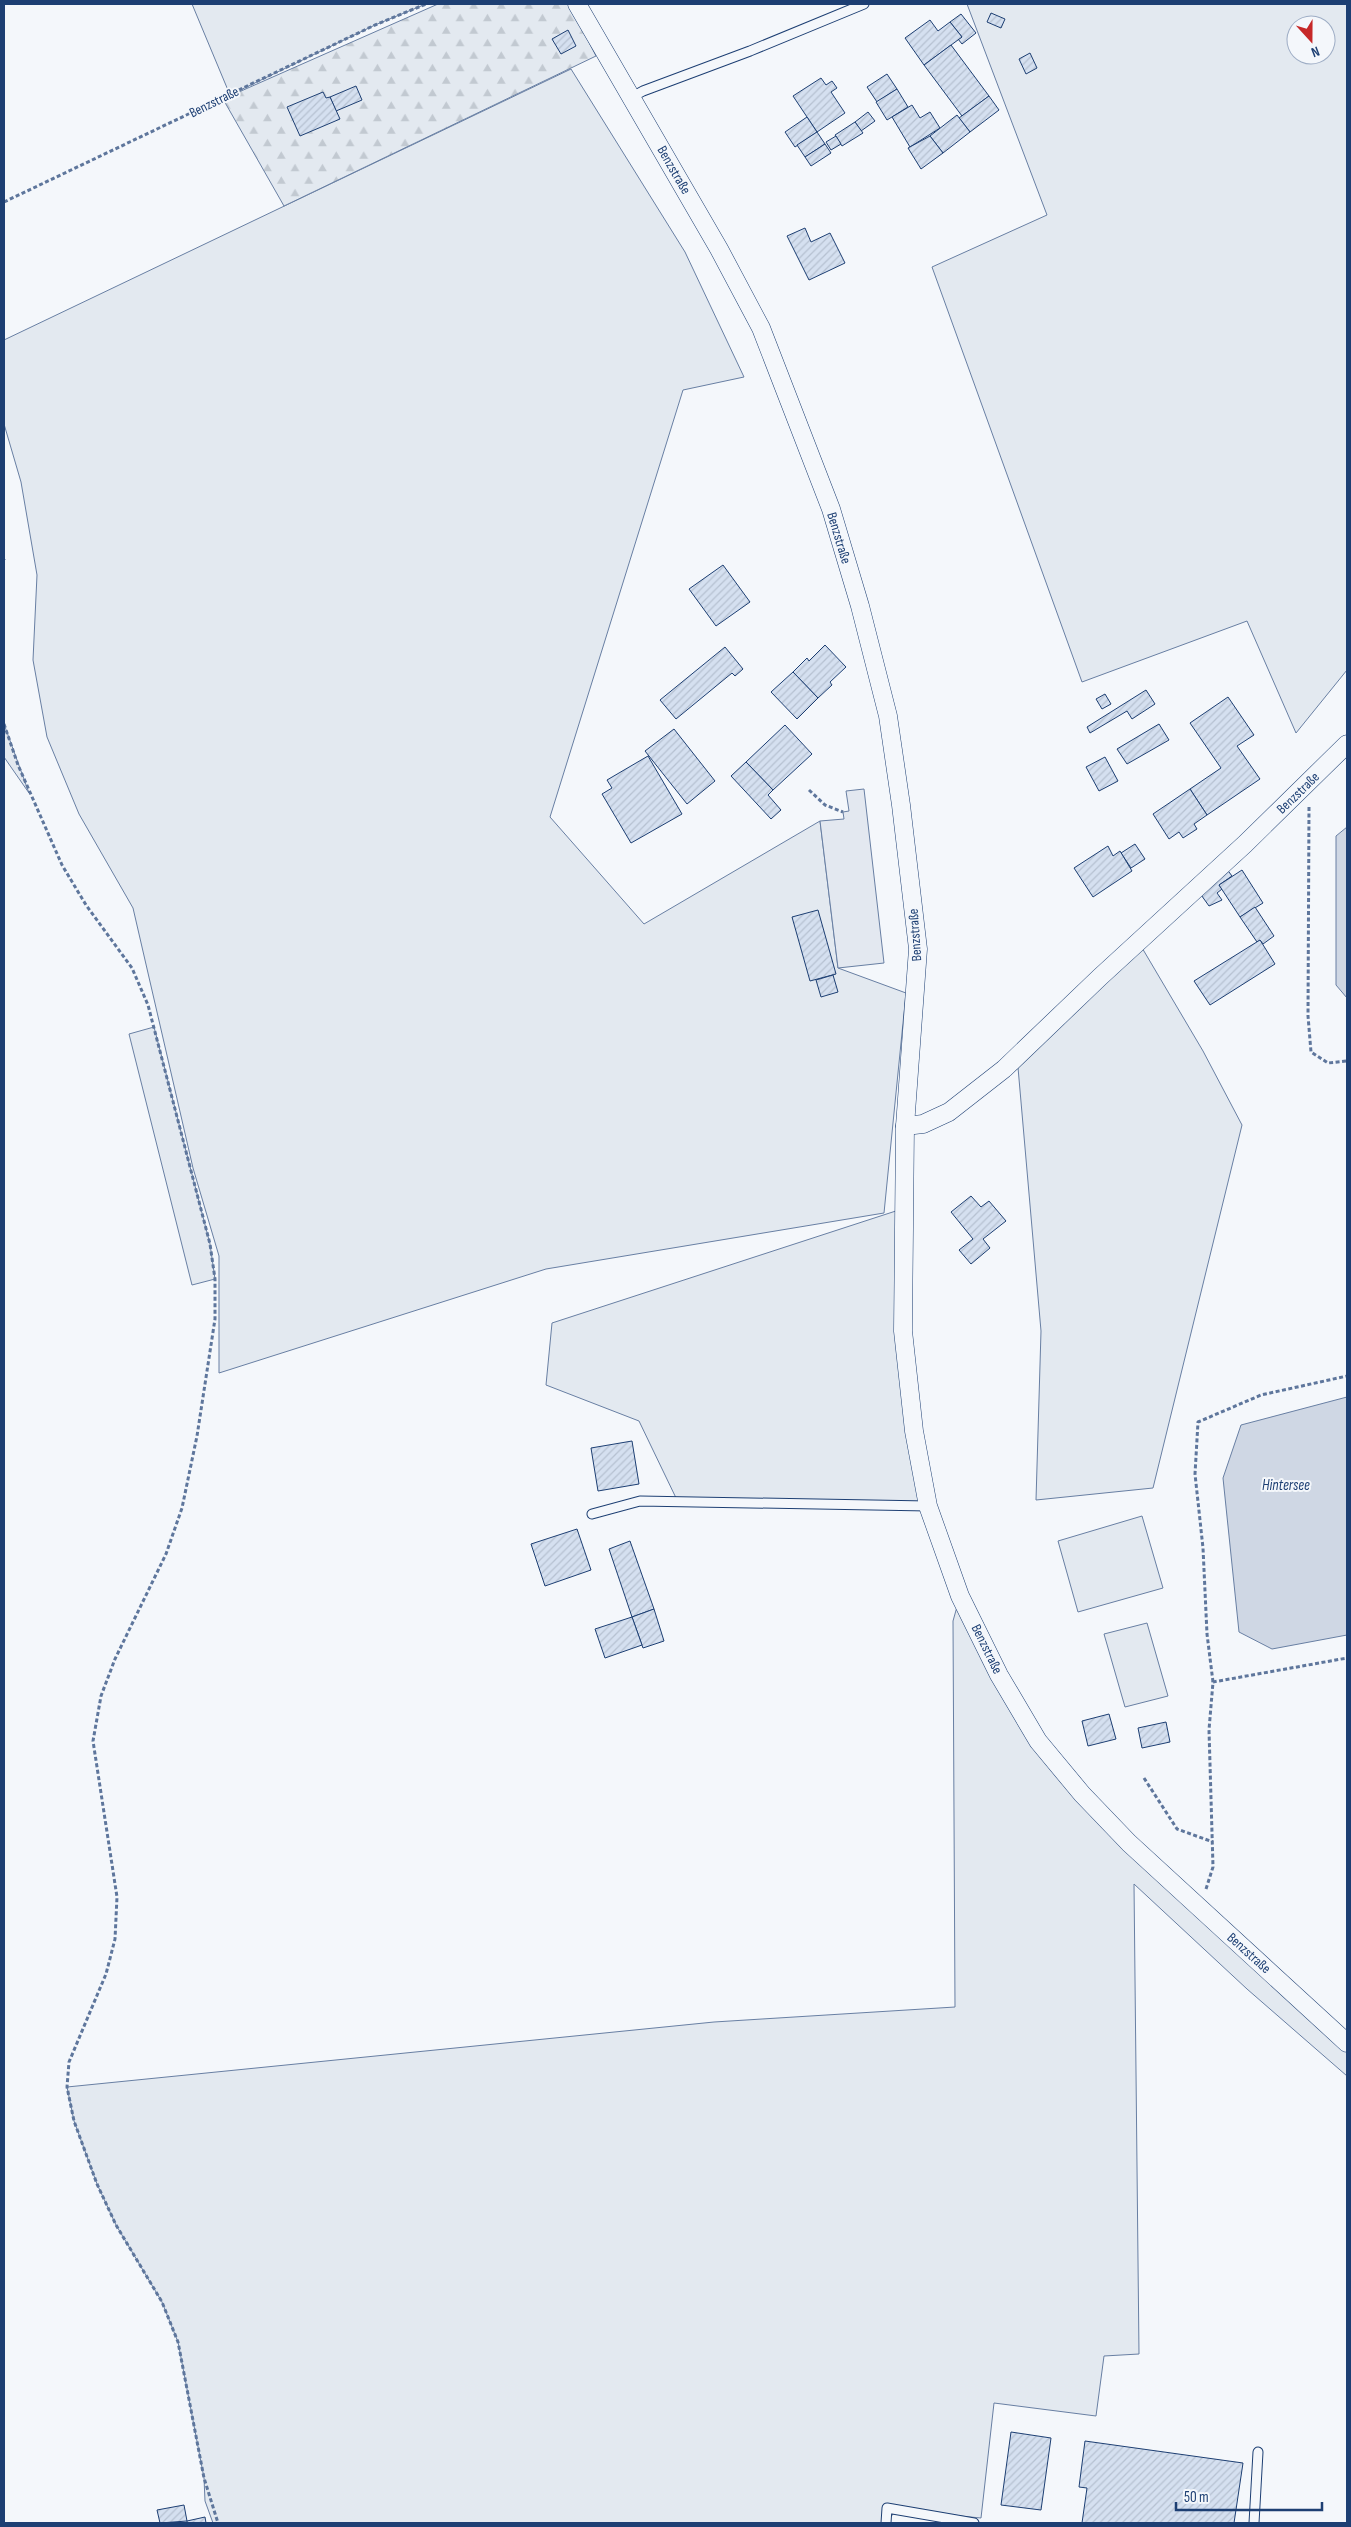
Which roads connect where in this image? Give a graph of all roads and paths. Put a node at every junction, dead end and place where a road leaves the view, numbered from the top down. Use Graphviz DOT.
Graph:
graph roads {
  1 [pos="426,4"];
  2 [pos="577,4"];
  3 [pos="864,4"];
  4 [pos="632,97"];
  5 [pos="4,202"];
  6 [pos="4,724"];
  7 [pos="1347,744"];
  8 [pos="1310,782"];
  9 [pos="809,790"];
  10 [pos="844,812"];
  11 [pos="1347,1061"];
  12 [pos="904,1126"];
  13 [pos="1347,1376"];
  14 [pos="928,1506"];
  15 [pos="592,1514"];
  16 [pos="1347,1658"];
  17 [pos="1213,1682"];
  18 [pos="1144,1778"];
  19 [pos="1213,1842"];
  20 [pos="1196,1905"];
  21 [pos="1347,2043"];
  22 [pos="1258,2452"];
  23 [pos="218,2523"];
  24 [pos="886,2523"];
  25 [pos="974,2523"];
  26 [pos="1254,2523"];
  1 -- 5 [label="path, Benzstraße"];
  2 -- 4 [label="street, Benzstraße"];
  3 -- 4 [label="lane"];
  4 -- 12 [label="street, Benzstraße"];
  6 -- 23 [label="path"];
  7 -- 8 [label="street, Benzstraße"];
  8 -- 11 [label="path"];
  8 -- 12 [label="street, Benzstraße"];
  9 -- 10 [label="path"];
  12 -- 14 [label="street, Benzstraße"];
  13 -- 17 [label="path"];
  14 -- 15 [label="lane"];
  14 -- 20 [label="street, Benzstraße"];
  16 -- 17 [label="path"];
  17 -- 19 [label="path"];
  18 -- 19 [label="path"];
  19 -- 20 [label="path"];
  20 -- 21 [label="street, Benzstraße"];
  22 -- 26 [label="lane"];
  24 -- 25 [label="lane"];
}
